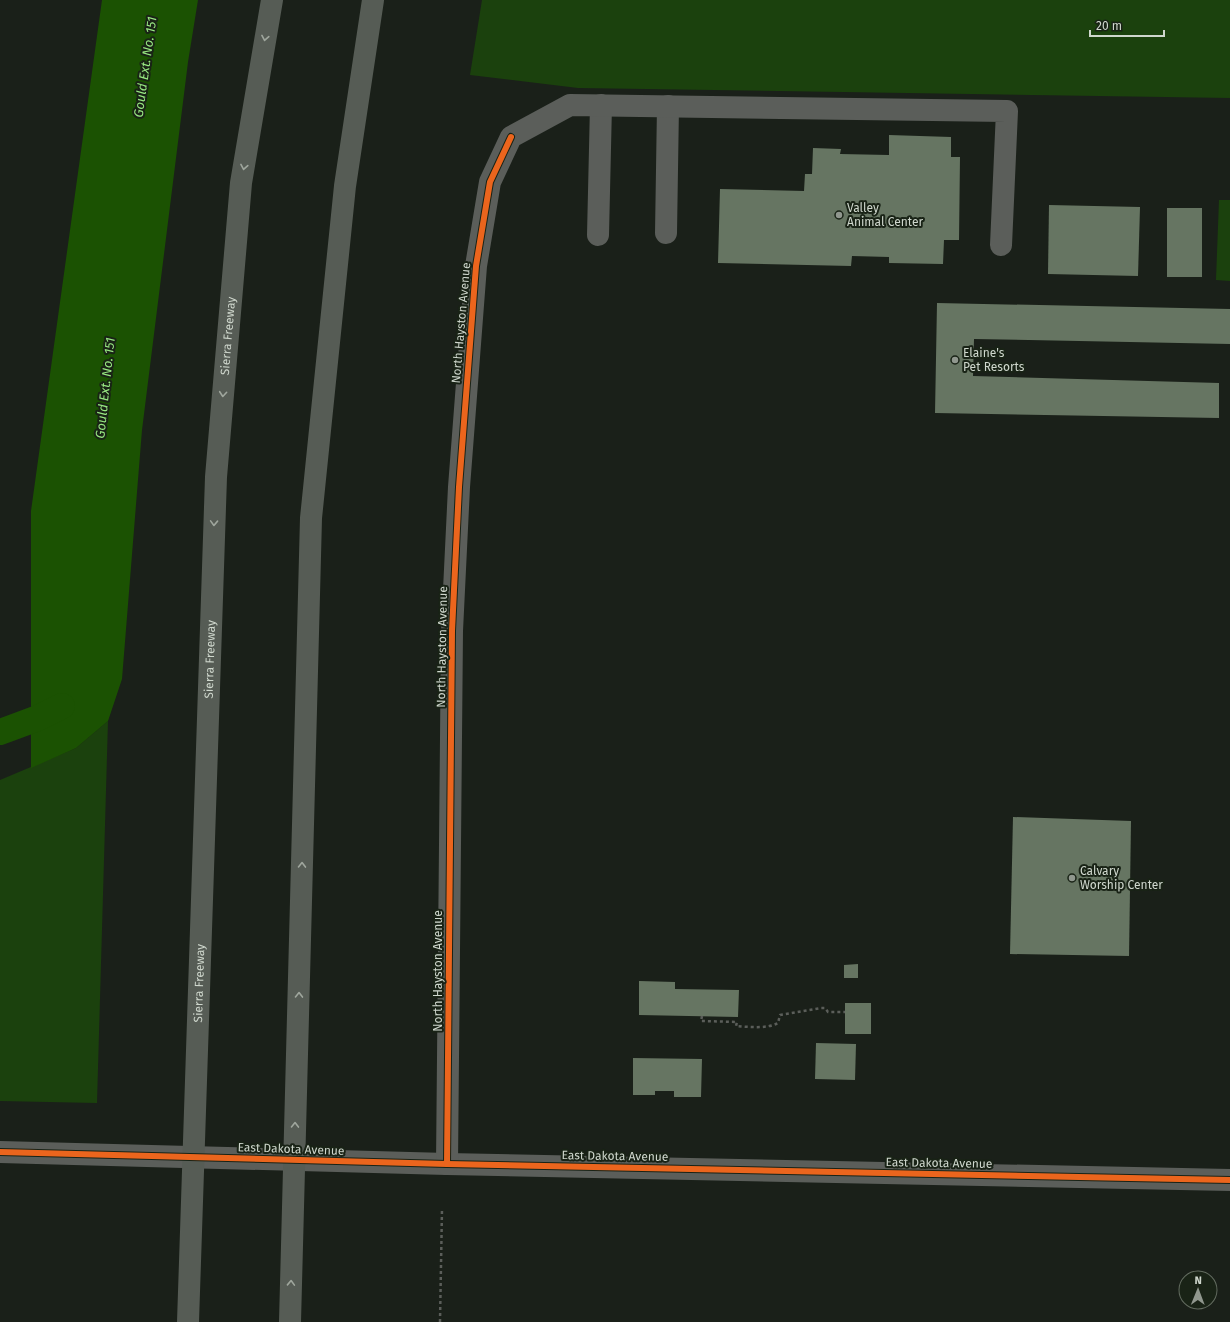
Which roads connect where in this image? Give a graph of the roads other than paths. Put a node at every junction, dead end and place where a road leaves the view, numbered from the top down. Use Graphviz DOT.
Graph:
graph roads {
  1 [pos="272,0"];
  2 [pos="373,0"];
  3 [pos="601,106"];
  4 [pos="668,106"];
  5 [pos="666,233"];
  6 [pos="598,235"];
  7 [pos="1001,245"];
  8 [pos="0,1152"];
  9 [pos="448,1164"];
  10 [pos="1230,1180"];
  11 [pos="188,1322"];
  12 [pos="290,1322"];
  1 -- 11 [label="highway, Sierra Freeway, one-way"];
  12 -- 2 [label="highway, one-way"];
  3 -- 4 [label="street"];
  3 -- 6 [label="street"];
  3 -- 9 [label="street, North Hayston Avenue"];
  4 -- 5 [label="street"];
  4 -- 7 [label="street"];
  8 -- 9 [label="street, East Dakota Avenue"];
  9 -- 10 [label="street, East Dakota Avenue"];
}
